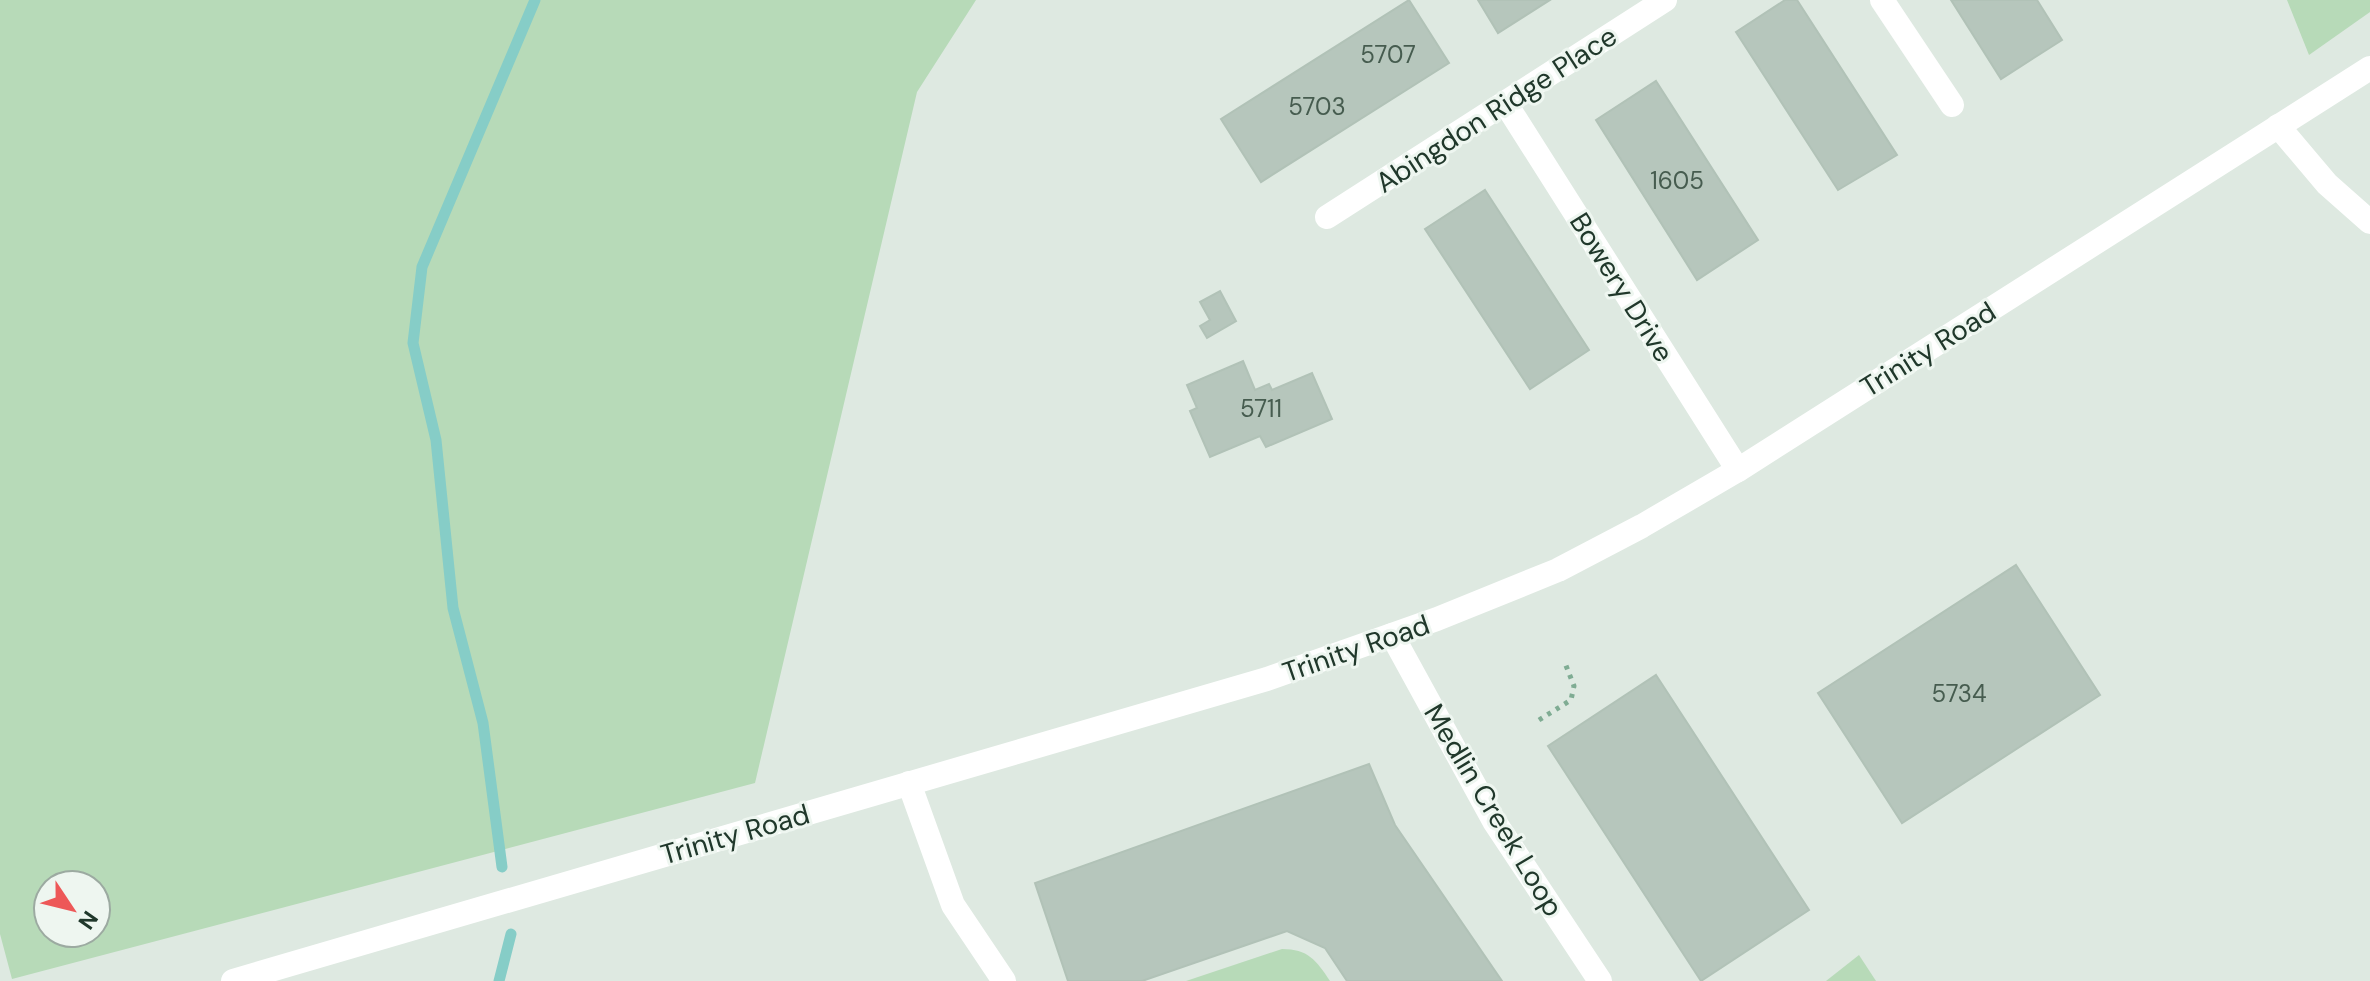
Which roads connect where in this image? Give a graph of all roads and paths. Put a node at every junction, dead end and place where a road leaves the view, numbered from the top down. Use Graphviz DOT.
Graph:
graph roads {
  1 [pos="1665,0"];
  2 [pos="1882,0"];
  3 [pos="2370,68"];
  4 [pos="1506,104"];
  5 [pos="1952,105"];
  6 [pos="2278,126"];
  7 [pos="1327,217"];
  8 [pos="2370,222"];
  9 [pos="1738,470"];
  10 [pos="1392,635"];
  11 [pos="1565,663"];
  12 [pos="1539,720"];
  13 [pos="909,783"];
  14 [pos="233,981"];
  15 [pos="1004,981"];
  16 [pos="1600,981"];
  1 -- 4 [label="main road, Abingdon Ridge Place"];
  2 -- 5 [label="main road"];
  3 -- 6 [label="main road, Trinity Road"];
  4 -- 7 [label="main road, Abingdon Ridge Place"];
  4 -- 9 [label="main road, Bowery Drive"];
  6 -- 8 [label="main road"];
  6 -- 9 [label="main road, Trinity Road"];
  9 -- 10 [label="main road, Trinity Road"];
  10 -- 13 [label="main road, Trinity Road"];
  10 -- 16 [label="main road, Medlin Creek Loop"];
  11 -- 12 [label="path"];
  13 -- 14 [label="main road, Trinity Road"];
  13 -- 15 [label="main road"];
}
